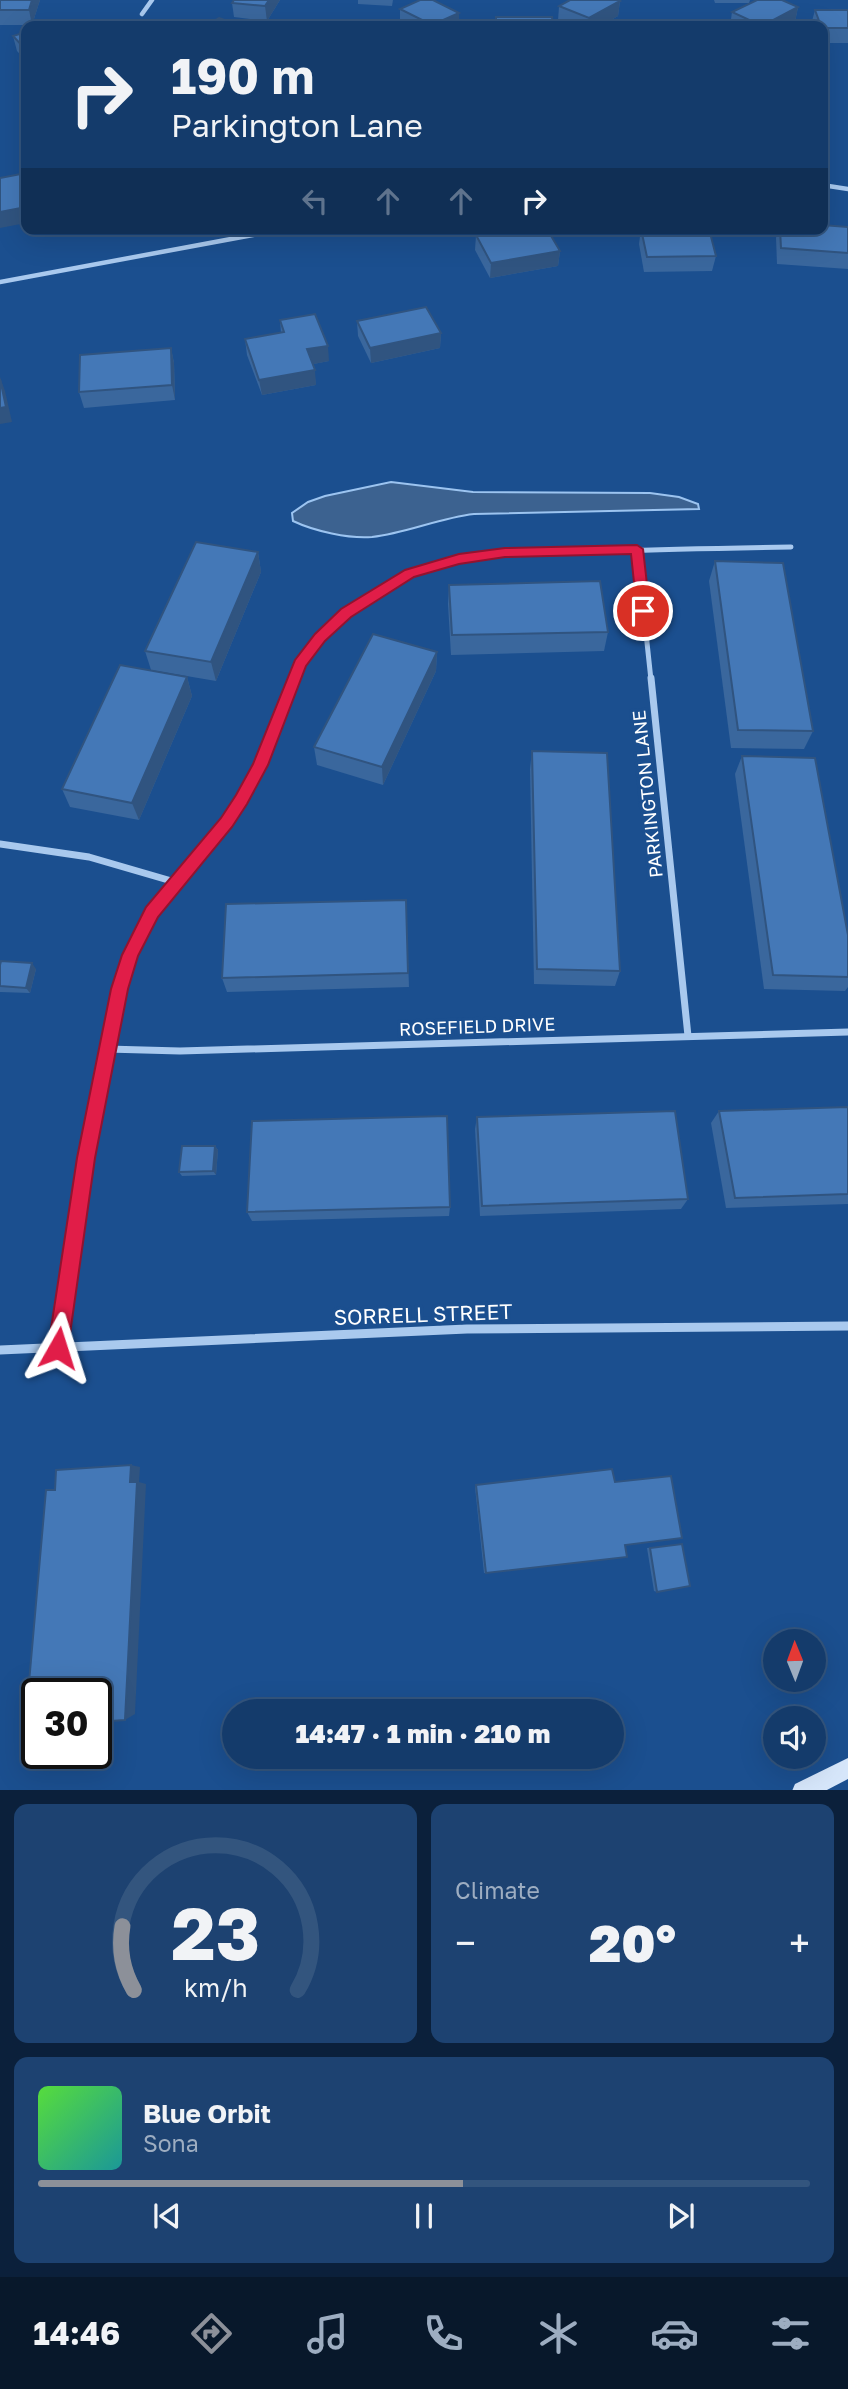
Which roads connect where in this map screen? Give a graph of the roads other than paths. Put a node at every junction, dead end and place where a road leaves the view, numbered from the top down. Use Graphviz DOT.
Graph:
graph roads {
  1 [pos="152,0"];
  2 [pos="142,14"];
  3 [pos="828,186"];
  4 [pos="848,189"];
  5 [pos="253,235"];
  6 [pos="0,282"];
  7 [pos="791,547"];
  8 [pos="637,549"];
  9 [pos="0,844"];
  10 [pos="176,882"];
  11 [pos="848,1032"];
  12 [pos="688,1036"];
  13 [pos="107,1049"];
  14 [pos="848,1326"];
  15 [pos="58,1348"];
  16 [pos="0,1350"];
  17 [pos="848,1768"];
  18 [pos="802,1790"];
  1 -- 2 [label="street"];
  3 -- 4 [label="street"];
  5 -- 6 [label="street"];
  7 -- 8 [label="street"];
  8 -- 10 [label="street"];
  8 -- 12 [label="street, PARKINGTON LANE"];
  9 -- 10 [label="street"];
  10 -- 13 [label="street"];
  11 -- 12 [label="street, ROSEFIELD DRIVE"];
  12 -- 13 [label="street, ROSEFIELD DRIVE"];
  13 -- 15 [label="street"];
  14 -- 15 [label="street, SORRELL STREET"];
  15 -- 16 [label="street, SORRELL STREET"];
  17 -- 18 [label="main road"];
}
